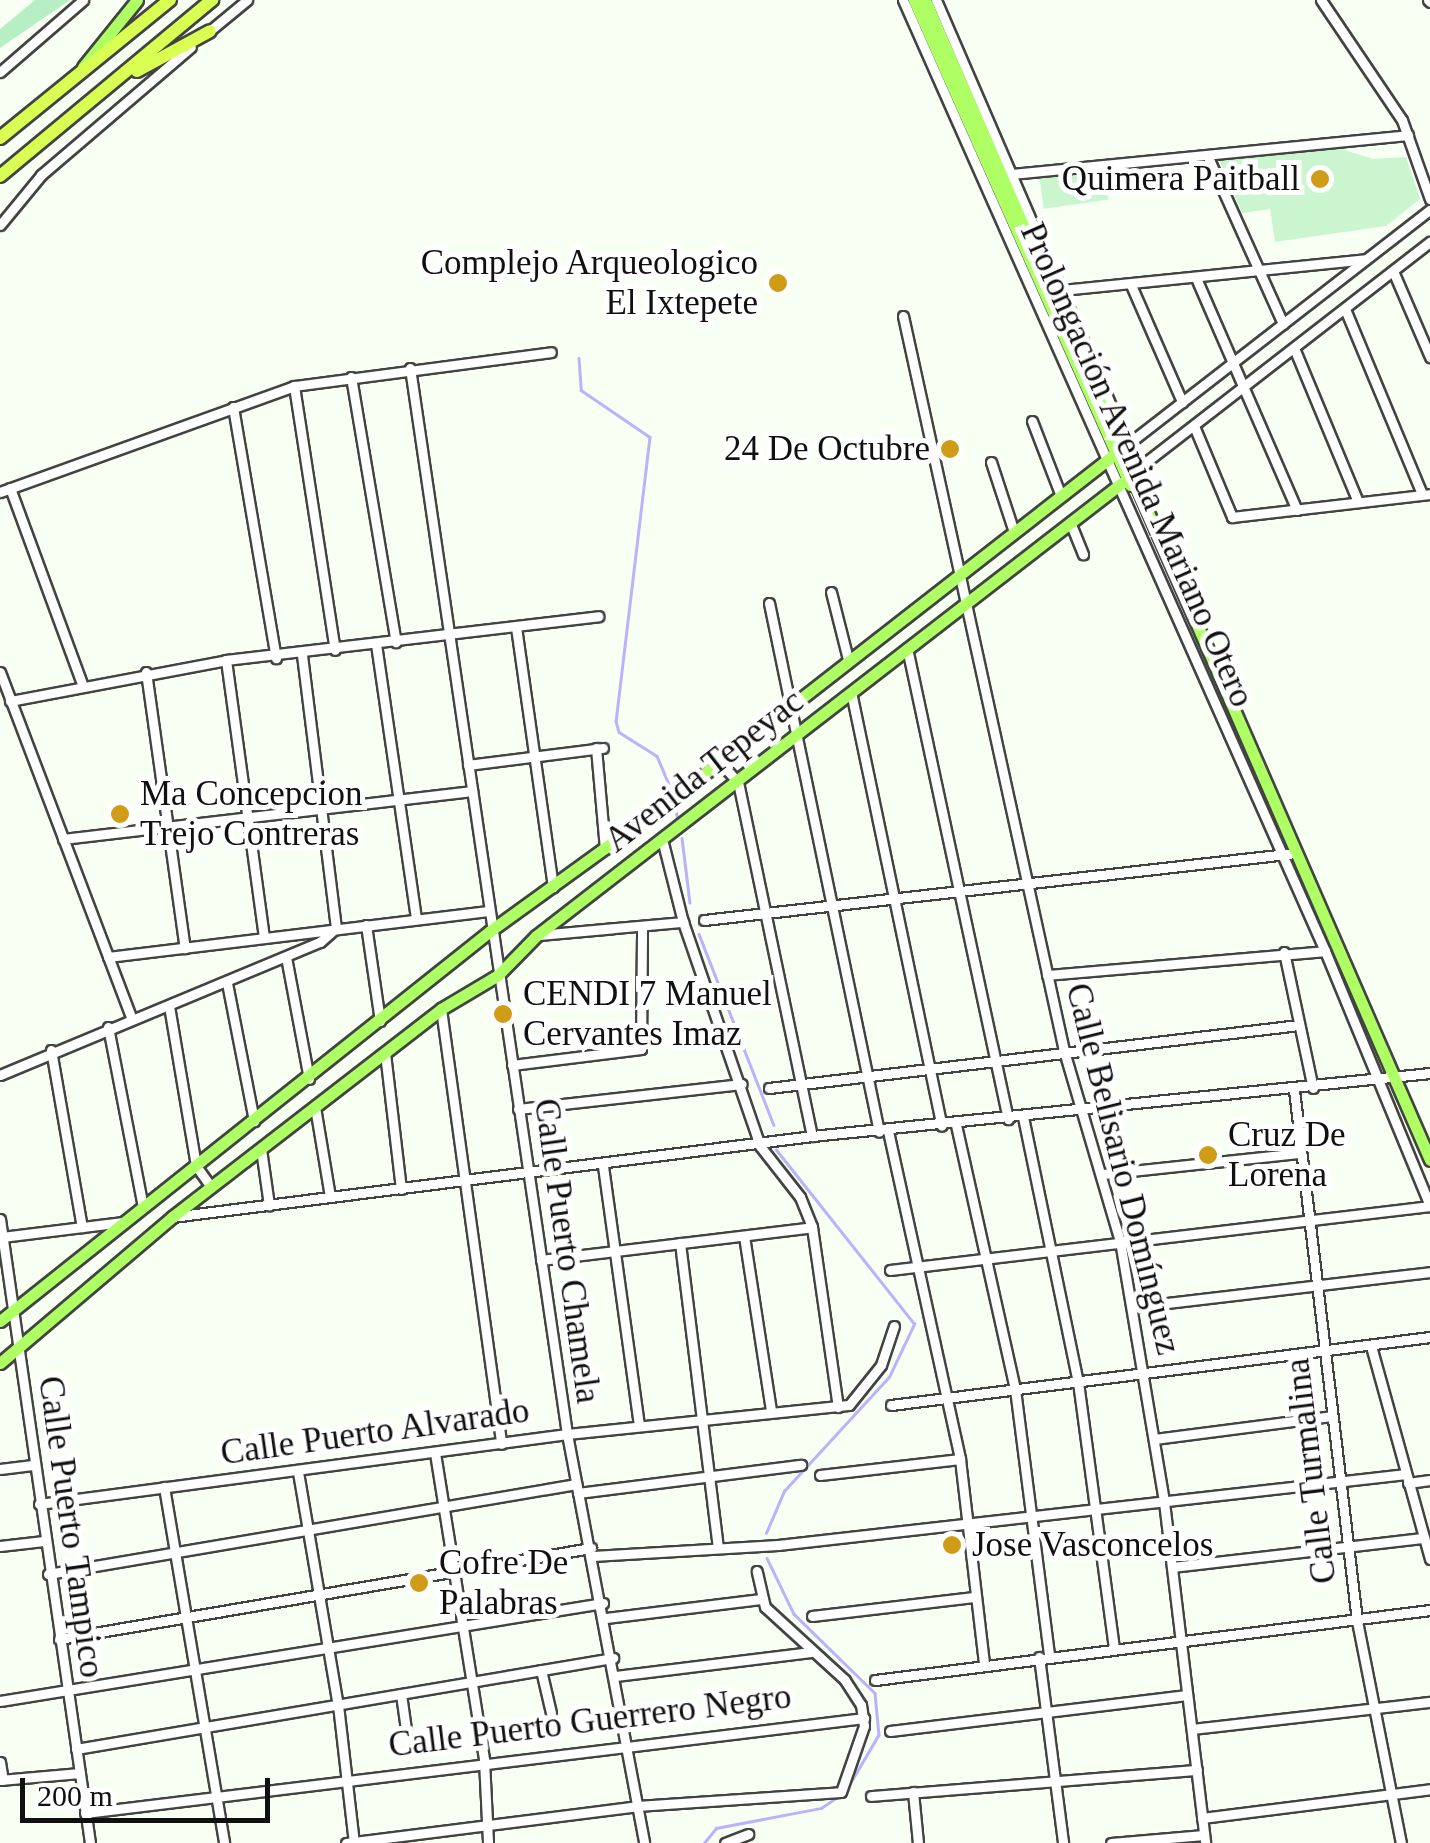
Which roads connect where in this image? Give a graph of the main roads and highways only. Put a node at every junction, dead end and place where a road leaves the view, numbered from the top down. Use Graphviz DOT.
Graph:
graph roads {
  1 [pos="137,0"];
  2 [pos="170,0"];
  3 [pos="212,0"];
  4 [pos="914,0"];
  5 [pos="924,0"];
  6 [pos="210,30"];
  7 [pos="75,76"];
  8 [pos="108,87"];
  9 [pos="974,89"];
  10 [pos="947,101"];
  11 [pos="972,120"];
  12 [pos="0,138"];
  13 [pos="0,176"];
  14 [pos="1117,452"];
  15 [pos="1129,476"];
  16 [pos="1430,1160"];
  17 [pos="6,1315"];
  18 [pos="0,1363"];
  1 -- 7 [label="main road"];
  2 -- 7 [label="highway"];
  3 -- 8 [label="highway"];
  4 -- 11 [label="main road, Prolongación Avenida Mariano Otero"];
  5 -- 11 [label="main road, Prolongación Avenida Mariano Otero"];
  6 -- 8 [label="highway"];
  7 -- 12 [label="highway"];
  8 -- 13 [label="highway"];
  9 -- 11 [label="main road"];
  10 -- 11 [label="main road"];
  11 -- 14 [label="main road, Prolongación Avenida Mariano Otero"];
  14 -- 15 [label="main road, Prolongación Avenida Mariano Otero"];
  14 -- 17 [label="main road, Avenida Tepeyac"];
  15 -- 16 [label="main road, Prolongación Avenida Mariano Otero"];
  15 -- 18 [label="main road, Avenida Tepeyac"];
}
